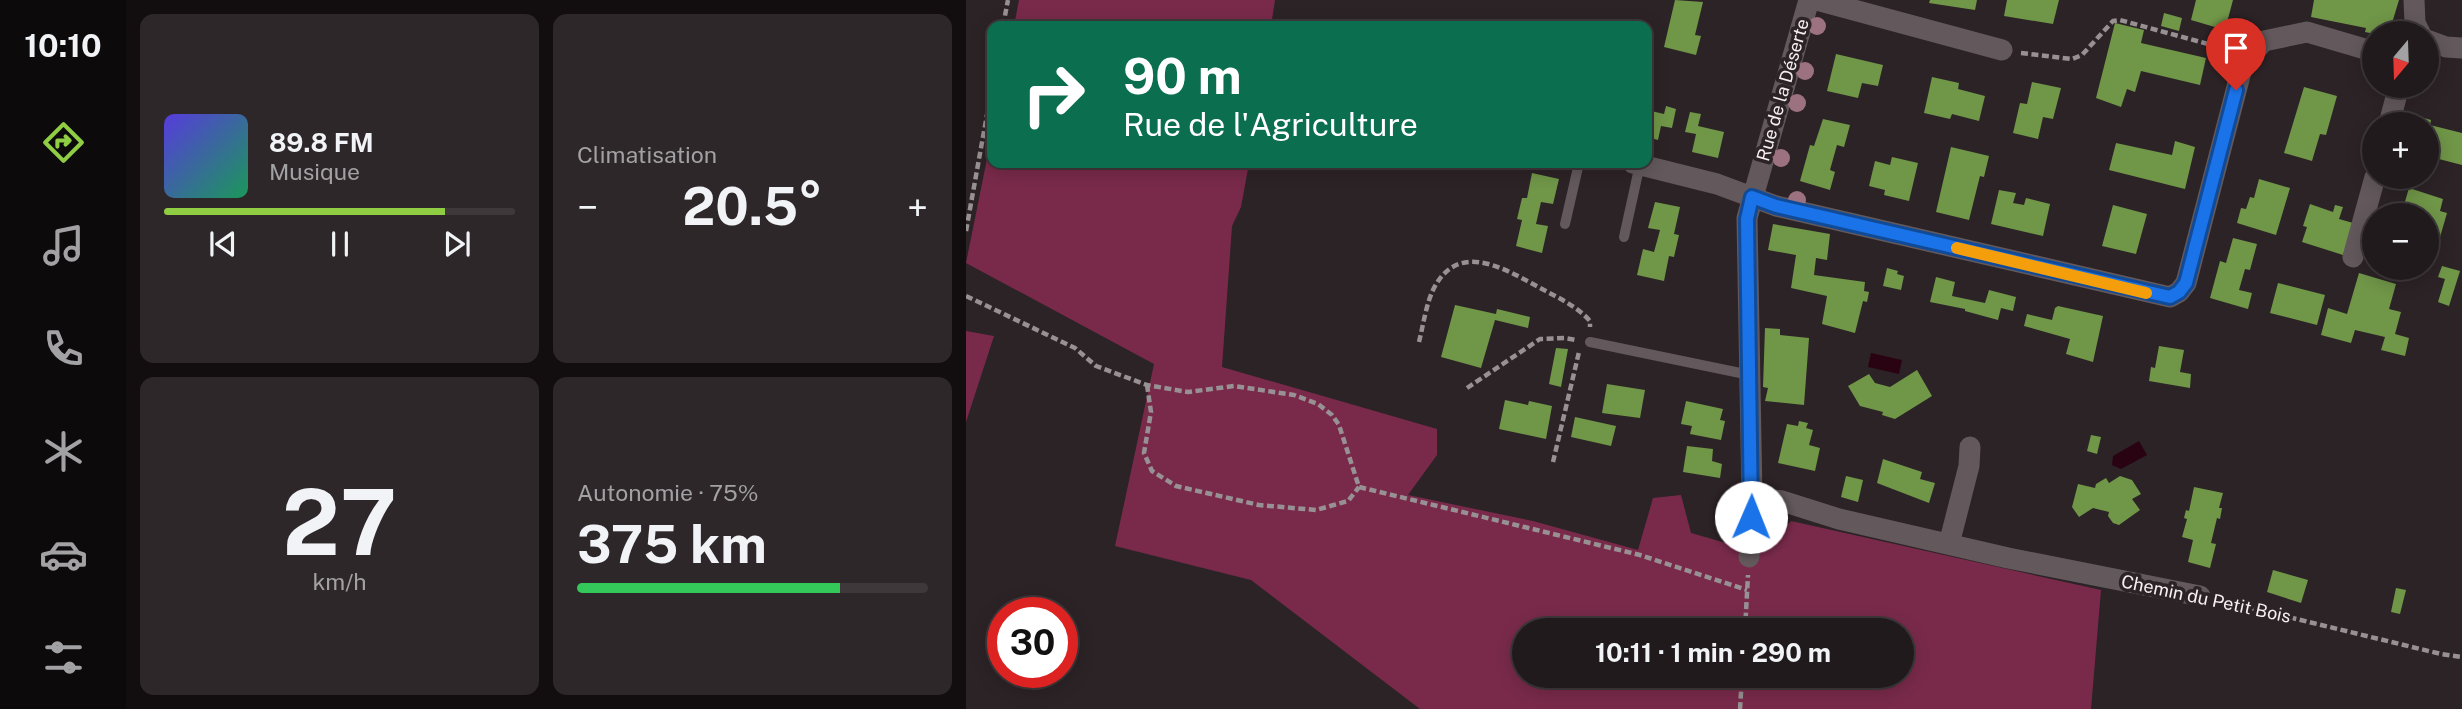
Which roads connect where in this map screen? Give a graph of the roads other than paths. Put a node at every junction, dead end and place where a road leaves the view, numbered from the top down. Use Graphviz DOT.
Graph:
graph roads {
  1 [pos="1808,0"];
  2 [pos="1817,0"];
  3 [pos="2414,0"];
  4 [pos="2415,21"];
  5 [pos="2440,45"];
  6 [pos="2362,48"];
  7 [pos="2462,48"];
  8 [pos="2002,50"];
  9 [pos="1578,168"];
  10 [pos="1635,168"];
  11 [pos="1652,168"];
  12 [pos="2372,189"];
  13 [pos="1752,197"];
  14 [pos="1565,224"];
  15 [pos="1624,237"];
  16 [pos="2353,257"];
  17 [pos="1590,342"];
  18 [pos="1749,374"];
  19 [pos="1970,447"];
  20 [pos="1752,497"];
  21 [pos="1949,544"];
  22 [pos="1749,557"];
  23 [pos="2200,596"];
  1 -- 13 [label="street, Rue de la Déserte"];
  2 -- 8 [label="street"];
  3 -- 4 [label="street"];
  5 -- 7 [label="street"];
  6 -- 13 [label="street"];
  9 -- 14 [label="lane"];
  10 -- 15 [label="lane"];
  11 -- 13 [label="street"];
  12 -- 16 [label="street"];
  13 -- 18 [label="street, Rue de la Déserte"];
  17 -- 18 [label="lane"];
  18 -- 20 [label="street, Rue de la Déserte"];
  19 -- 21 [label="street"];
  20 -- 21 [label="street, Chemin du Petit Bois"];
  20 -- 22 [label="street, Rue de la Déserte"];
  21 -- 23 [label="street, Chemin du Petit Bois"];
}
